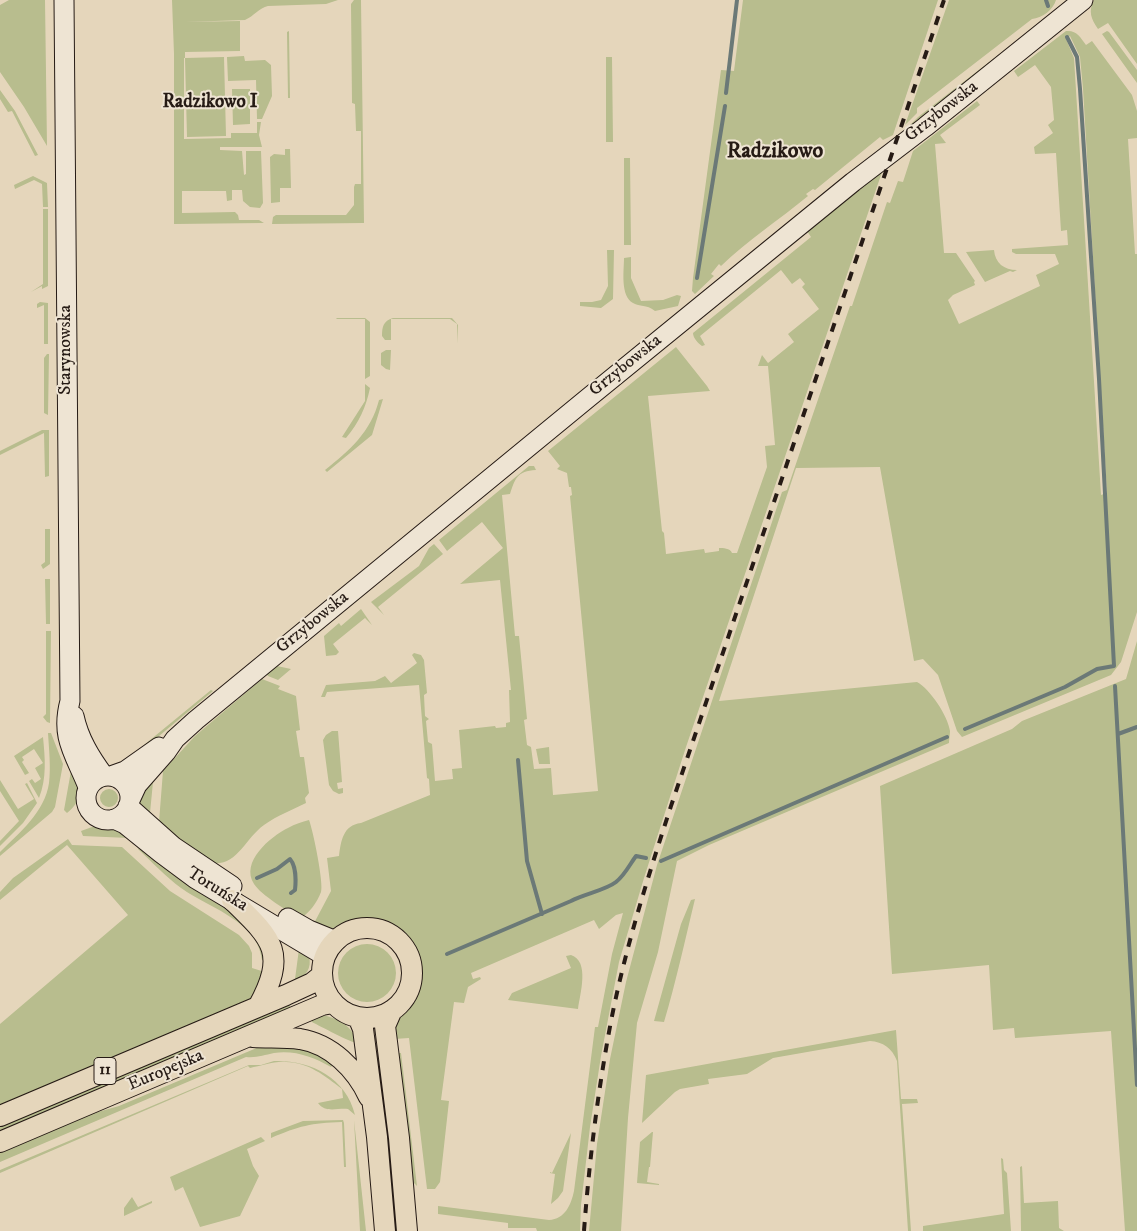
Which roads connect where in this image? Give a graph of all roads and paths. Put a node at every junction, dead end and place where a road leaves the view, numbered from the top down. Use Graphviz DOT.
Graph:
graph roads {
  1 [pos="64,0"];
  2 [pos="1083,0"];
  3 [pos="70,701"];
  4 [pos="175,738"];
  5 [pos="107,776"];
  6 [pos="88,787"];
  7 [pos="129,803"];
  8 [pos="114,819"];
  9 [pos="232,900"];
  10 [pos="328,958"];
  11 [pos="333,1003"];
  12 [pos="258,1007"];
  13 [pos="392,1010"];
  14 [pos="358,1017"];
  15 [pos="248,1036"];
  16 [pos="374,1109"];
  17 [pos="0,1116"];
  18 [pos="0,1142"];
  19 [pos="385,1231"];
  20 [pos="407,1231"];
  1 -- 3 [label="street, Starynowska"];
  2 -- 4 [label="street, Grzybowska"];
  3 -- 5 [label="street, Starynowska"];
  3 -- 6 [label="street, Starynowska"];
  4 -- 5 [label="street, Grzybowska"];
  4 -- 7 [label="street, Grzybowska"];
  5 -- 6 [label="street"];
  5 -- 7 [label="street"];
  6 -- 8 [label="street"];
  7 -- 8 [label="street"];
  7 -- 10 [label="street, Toruńska"];
  8 -- 9 [label="street, Toruńska"];
  9 -- 10 [label="street, Toruńska"];
  9 -- 12 [label="main road"];
  10 -- 11 [label="main road"];
  10 -- 12 [label="main road, Europejska / 11"];
  10 -- 13 [label="main road, 11"];
  11 -- 14 [label="main road"];
  11 -- 15 [label="main road, Europejska / 11"];
  12 -- 17 [label="main road, Europejska / 11"];
  13 -- 14 [label="main road"];
  13 -- 20 [label="main road, 11"];
  14 -- 16 [label="main road"];
  15 -- 16 [label="main road"];
  15 -- 18 [label="main road, Europejska / 11"];
  16 -- 19 [label="main road"];
}
